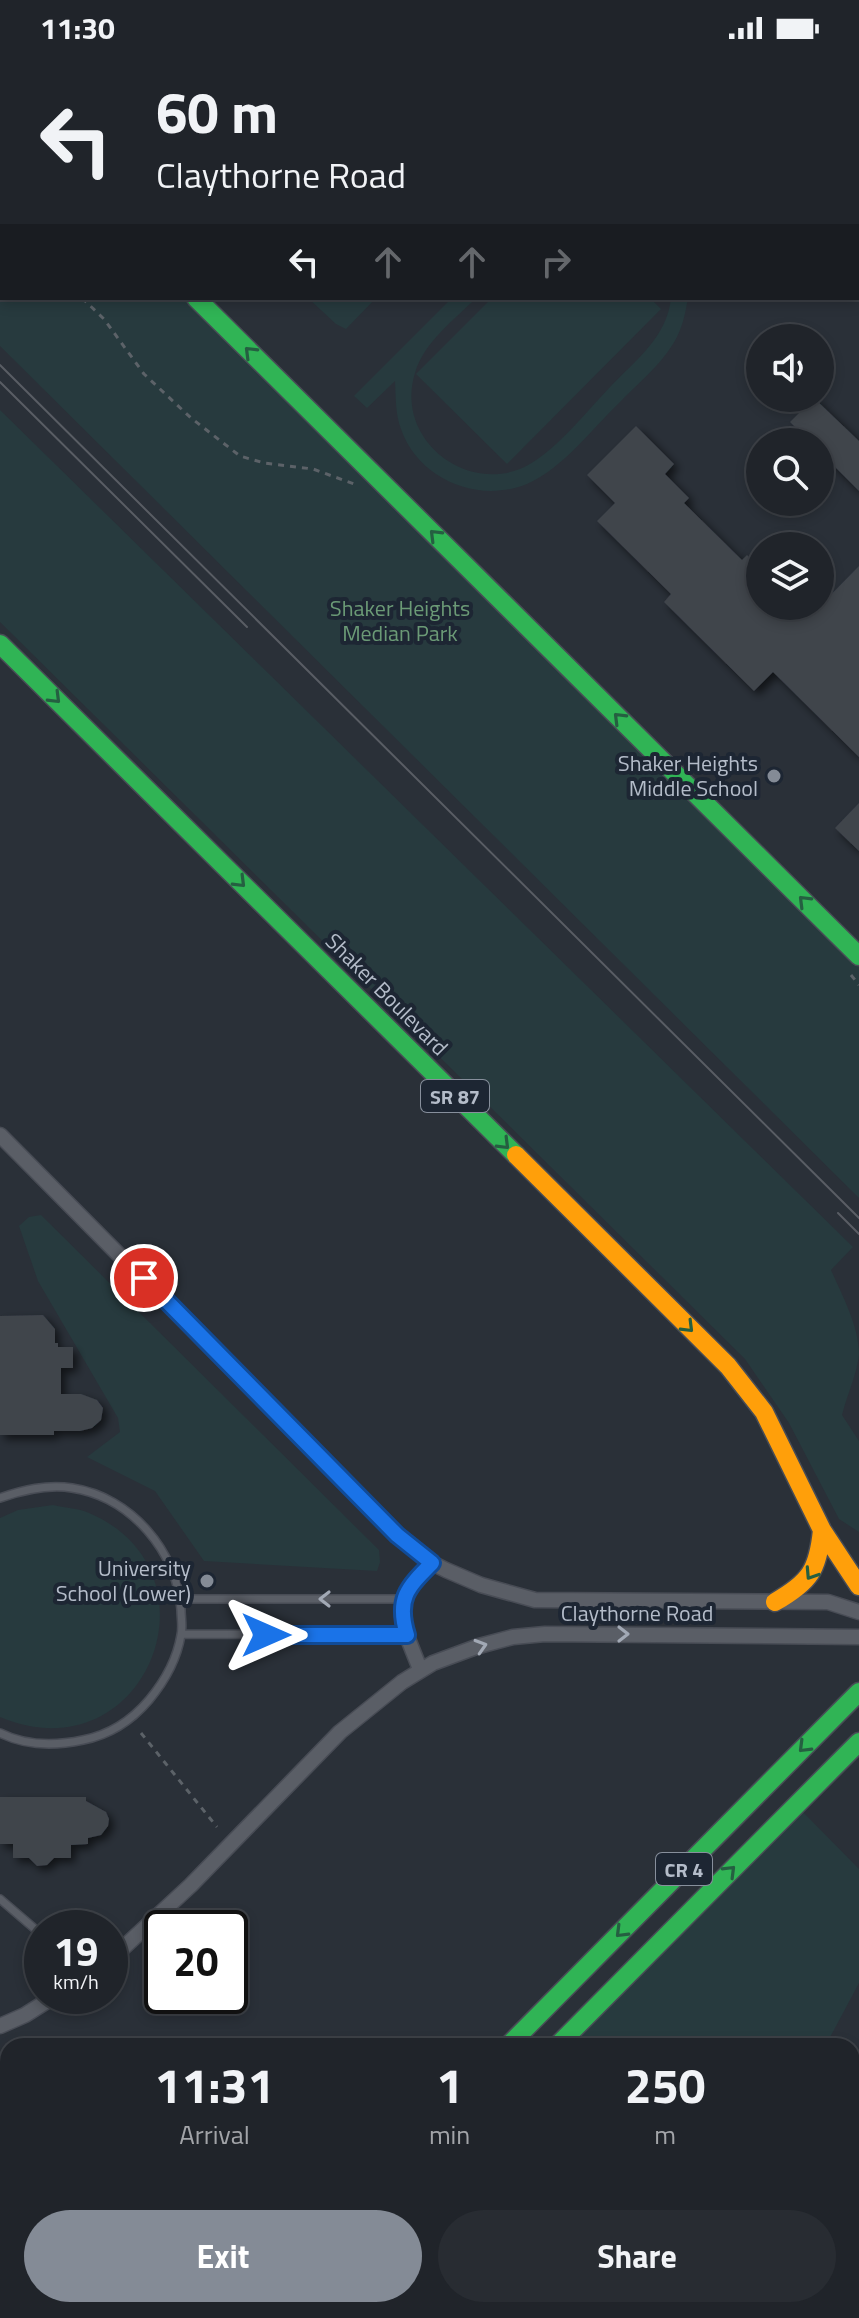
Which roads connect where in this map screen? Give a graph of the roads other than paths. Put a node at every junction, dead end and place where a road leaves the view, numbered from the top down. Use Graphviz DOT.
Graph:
graph roads {
  1 [pos="198,300"];
  2 [pos="0,644"];
  3 [pos="859,956"];
  4 [pos="0,1135"];
  5 [pos="0,1498"];
  6 [pos="822,1530"];
  7 [pos="432,1563"];
  8 [pos="859,1586"];
  9 [pos="180,1599"];
  10 [pos="403,1599"];
  11 [pos="775,1602"];
  12 [pos="859,1612"];
  13 [pos="182,1634"];
  14 [pos="407,1635"];
  15 [pos="859,1637"];
  16 [pos="420,1669"];
  17 [pos="859,1692"];
  18 [pos="0,1733"];
  19 [pos="859,1742"];
  20 [pos="0,1899"];
  21 [pos="24,1920"];
  22 [pos="128,1943"];
  23 [pos="24,2013"];
  24 [pos="0,2026"];
  25 [pos="516,2038"];
  26 [pos="565,2038"];
  3 -- 1 [label="main road, one-way"];
  2 -- 6 [label="main road, Shaker Boulevard / SR 87, one-way"];
  4 -- 7 [label="street, Claythorne Road"];
  5 -- 9 [label="lane"];
  6 -- 8 [label="main road, Shaker Boulevard / SR 87"];
  6 -- 11 [label="main road, one-way"];
  7 -- 10 [label="street"];
  7 -- 11 [label="street, Claythorne Road"];
  10 -- 9 [label="lane, one-way"];
  9 -- 13 [label="lane"];
  10 -- 14 [label="street"];
  11 -- 12 [label="street, Claythorne Road"];
  13 -- 14 [label="lane"];
  13 -- 18 [label="lane"];
  14 -- 16 [label="street"];
  16 -- 15 [label="street, Claythorne Road, one-way"];
  16 -- 22 [label="street, Claythorne Road"];
  17 -- 25 [label="main road, CR 4, one-way"];
  26 -- 19 [label="main road, CR 4, one-way"];
  20 -- 21 [label="lane"];
  23 -- 24 [label="street"];
}
